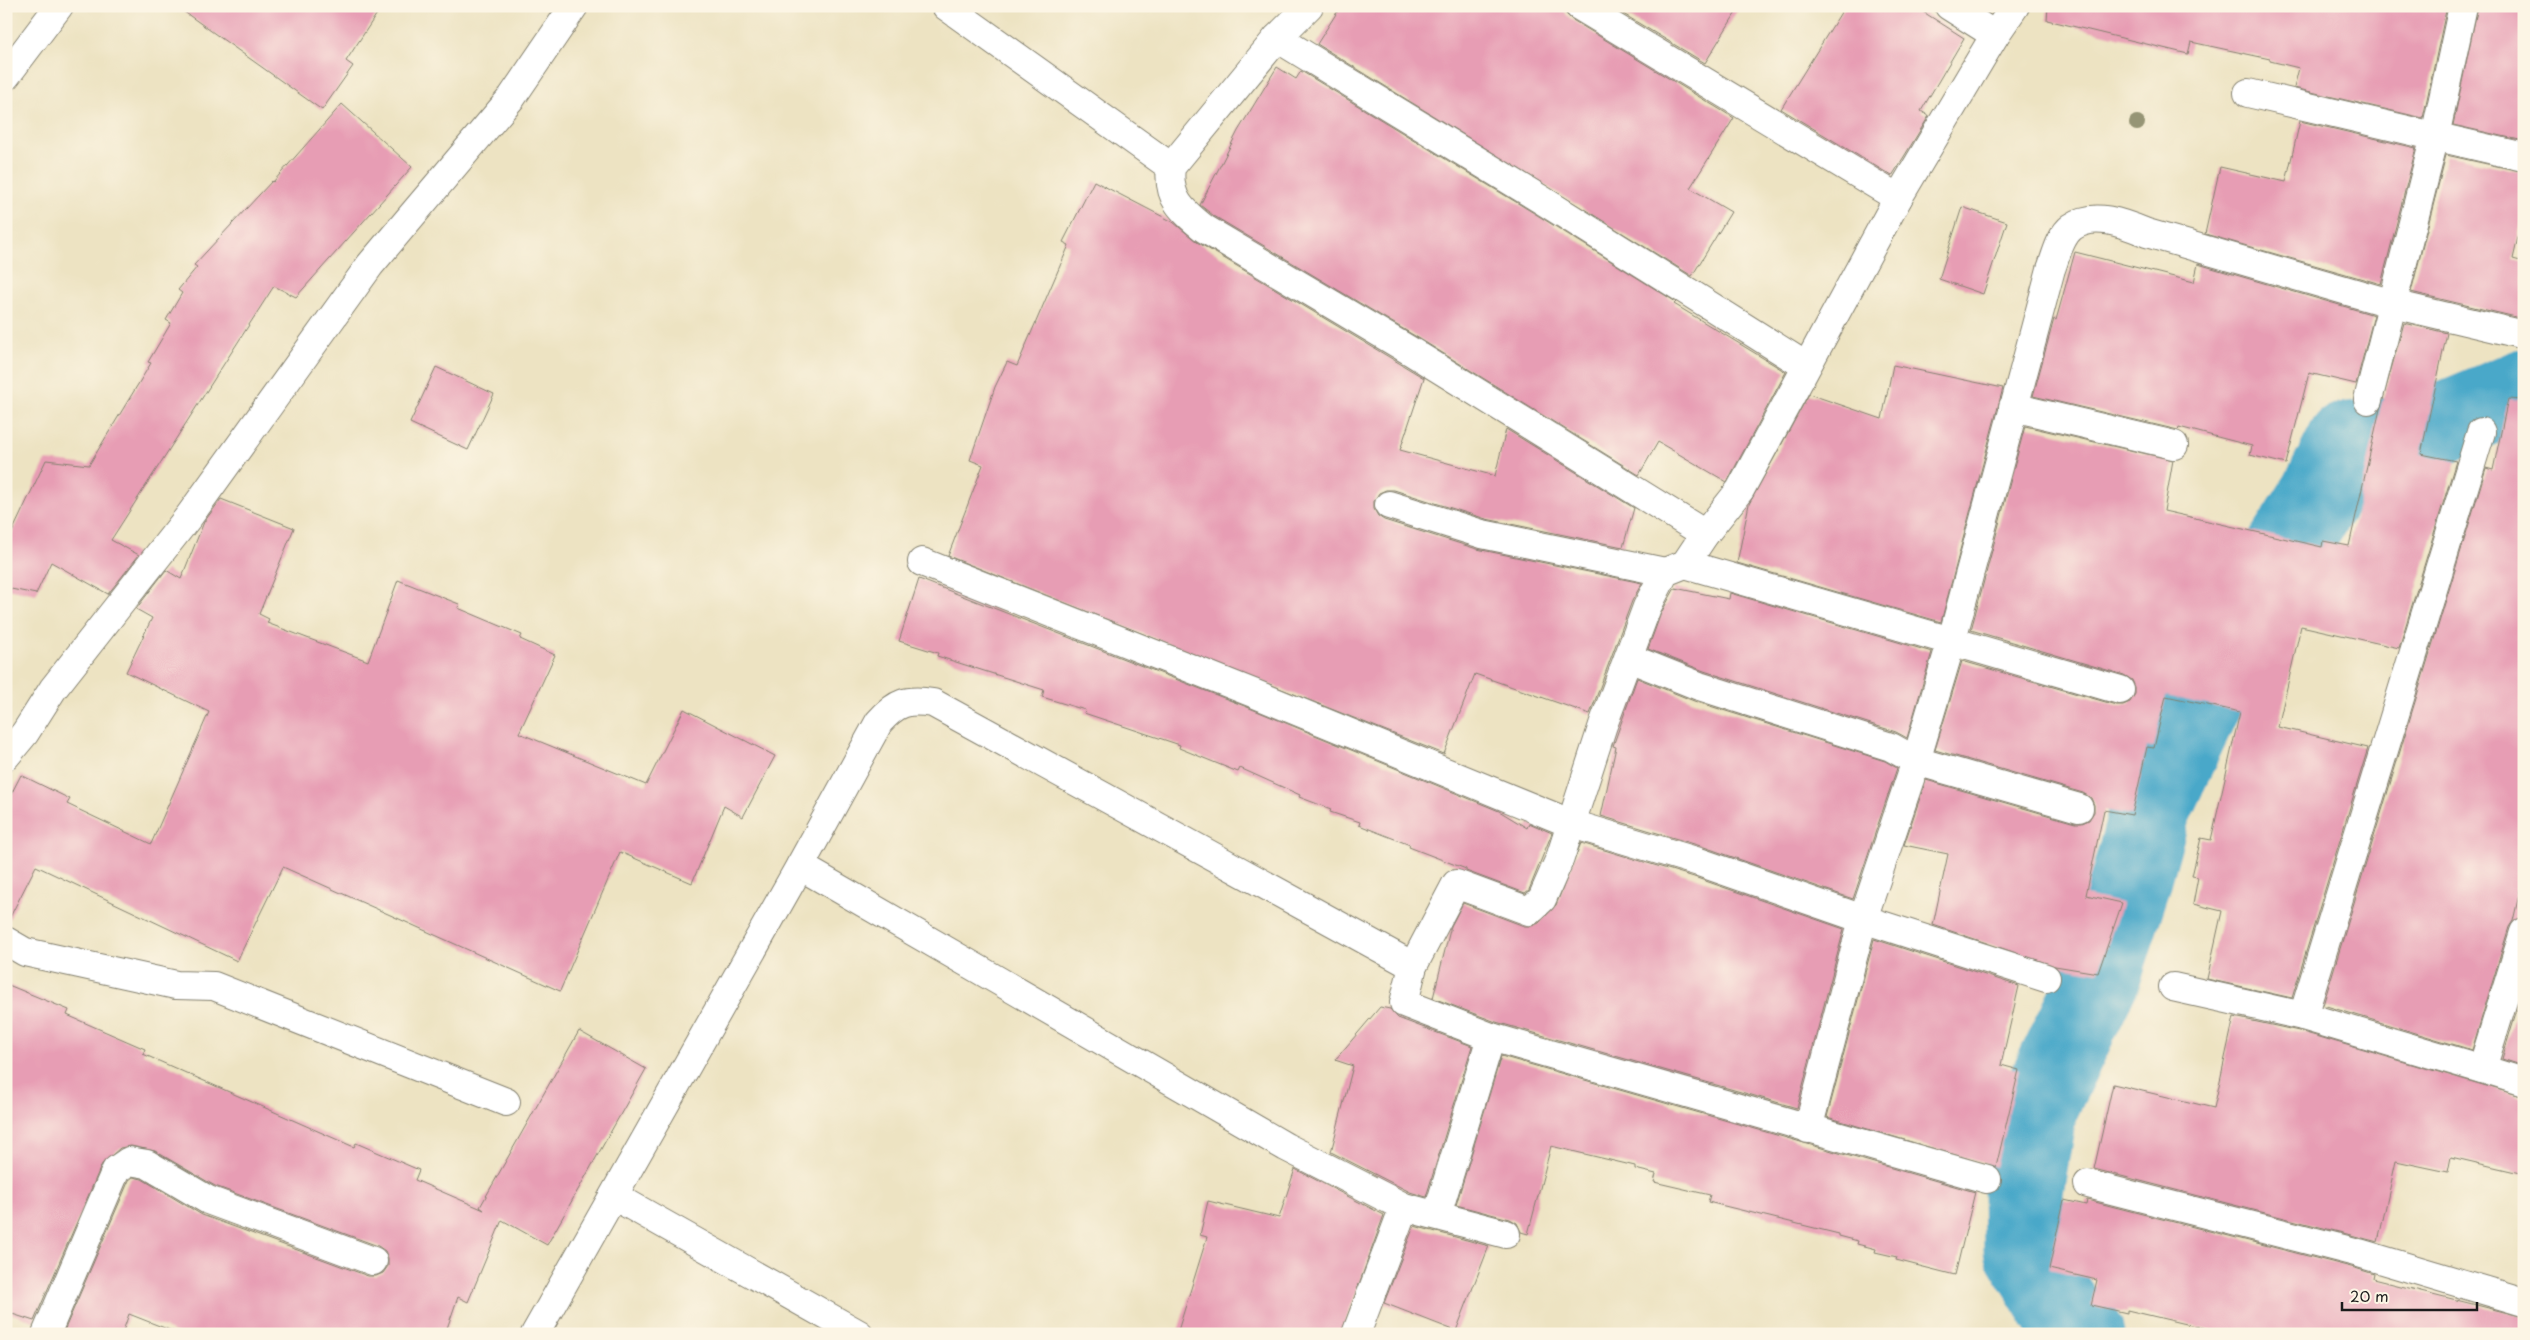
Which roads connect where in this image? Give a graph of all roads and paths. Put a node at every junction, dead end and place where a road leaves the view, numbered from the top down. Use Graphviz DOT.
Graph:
graph roads {
  1 [pos="59,6"];
  2 [pos="574,6"];
  3 [pos="946,6"];
  4 [pos="1309,6"];
  5 [pos="1579,6"];
  6 [pos="1949,6"];
  7 [pos="2014,6"];
  8 [pos="2463,6"];
  9 [pos="1995,35"];
  10 [pos="1277,38"];
  11 [pos="6,76"];
  12 [pos="2248,93"];
  13 [pos="2435,136"];
  14 [pos="2524,157"];
  15 [pos="1171,167"];
  16 [pos="1898,198"];
  17 [pos="2392,304"];
  18 [pos="2524,335"];
  19 [pos="1806,366"];
  20 [pos="2368,400"];
  21 [pos="2013,407"];
  22 [pos="2480,432"];
  23 [pos="2174,445"];
  24 [pos="1389,504"];
  25 [pos="1705,534"];
  26 [pos="922,562"];
  27 [pos="1675,568"];
  28 [pos="1951,642"];
  29 [pos="1629,658"];
  30 [pos="2120,690"];
  31 [pos="6,756"];
  32 [pos="1916,761"];
  33 [pos="2080,808"];
  34 [pos="1572,824"];
  35 [pos="800,866"];
  36 [pos="1863,919"];
  37 [pos="2524,932"];
  38 [pos="6,941"];
  39 [pos="1413,966"];
  40 [pos="2046,978"];
  41 [pos="2173,987"];
  42 [pos="2303,1016"];
  43 [pos="1491,1037"];
  44 [pos="2482,1069"];
  45 [pos="2524,1082"];
  46 [pos="506,1102"];
  47 [pos="1808,1129"];
  48 [pos="1987,1179"];
  49 [pos="2088,1184"];
  50 [pos="614,1196"];
  51 [pos="1404,1207"];
  52 [pos="1437,1215"];
  53 [pos="1506,1234"];
  54 [pos="373,1261"];
  55 [pos="2524,1302"];
  56 [pos="46,1334"];
  57 [pos="534,1334"];
  58 [pos="859,1334"];
  59 [pos="1356,1334"];
  1 -- 11 [label="street"];
  2 -- 31 [label="street"];
  3 -- 15 [label="street"];
  4 -- 10 [label="street"];
  5 -- 16 [label="street"];
  6 -- 9 [label="street"];
  7 -- 9 [label="street"];
  8 -- 13 [label="street"];
  9 -- 16 [label="street"];
  10 -- 15 [label="street"];
  10 -- 19 [label="street"];
  12 -- 13 [label="street"];
  13 -- 14 [label="street"];
  13 -- 17 [label="street"];
  15 -- 25 [label="street"];
  16 -- 19 [label="street"];
  17 -- 18 [label="street"];
  17 -- 20 [label="street"];
  17 -- 21 [label="street"];
  19 -- 25 [label="street"];
  21 -- 23 [label="street"];
  21 -- 28 [label="street"];
  22 -- 42 [label="street"];
  24 -- 27 [label="street"];
  25 -- 27 [label="street"];
  26 -- 34 [label="street"];
  27 -- 28 [label="street"];
  27 -- 29 [label="street"];
  28 -- 30 [label="street"];
  28 -- 32 [label="street"];
  29 -- 32 [label="street"];
  29 -- 34 [label="street"];
  32 -- 33 [label="street"];
  32 -- 36 [label="street"];
  34 -- 36 [label="street"];
  34 -- 39 [label="street"];
  35 -- 39 [label="street"];
  35 -- 50 [label="street"];
  35 -- 51 [label="street"];
  36 -- 40 [label="street"];
  36 -- 47 [label="street"];
  37 -- 44 [label="street"];
  38 -- 46 [label="street"];
  39 -- 43 [label="street"];
  41 -- 42 [label="street"];
  42 -- 44 [label="street"];
  43 -- 47 [label="street"];
  43 -- 52 [label="street"];
  44 -- 45 [label="street"];
  47 -- 48 [label="street"];
  49 -- 55 [label="street"];
  50 -- 57 [label="street"];
  50 -- 58 [label="street"];
  51 -- 52 [label="street"];
  51 -- 59 [label="street"];
  52 -- 53 [label="street"];
  54 -- 56 [label="street"];
}
